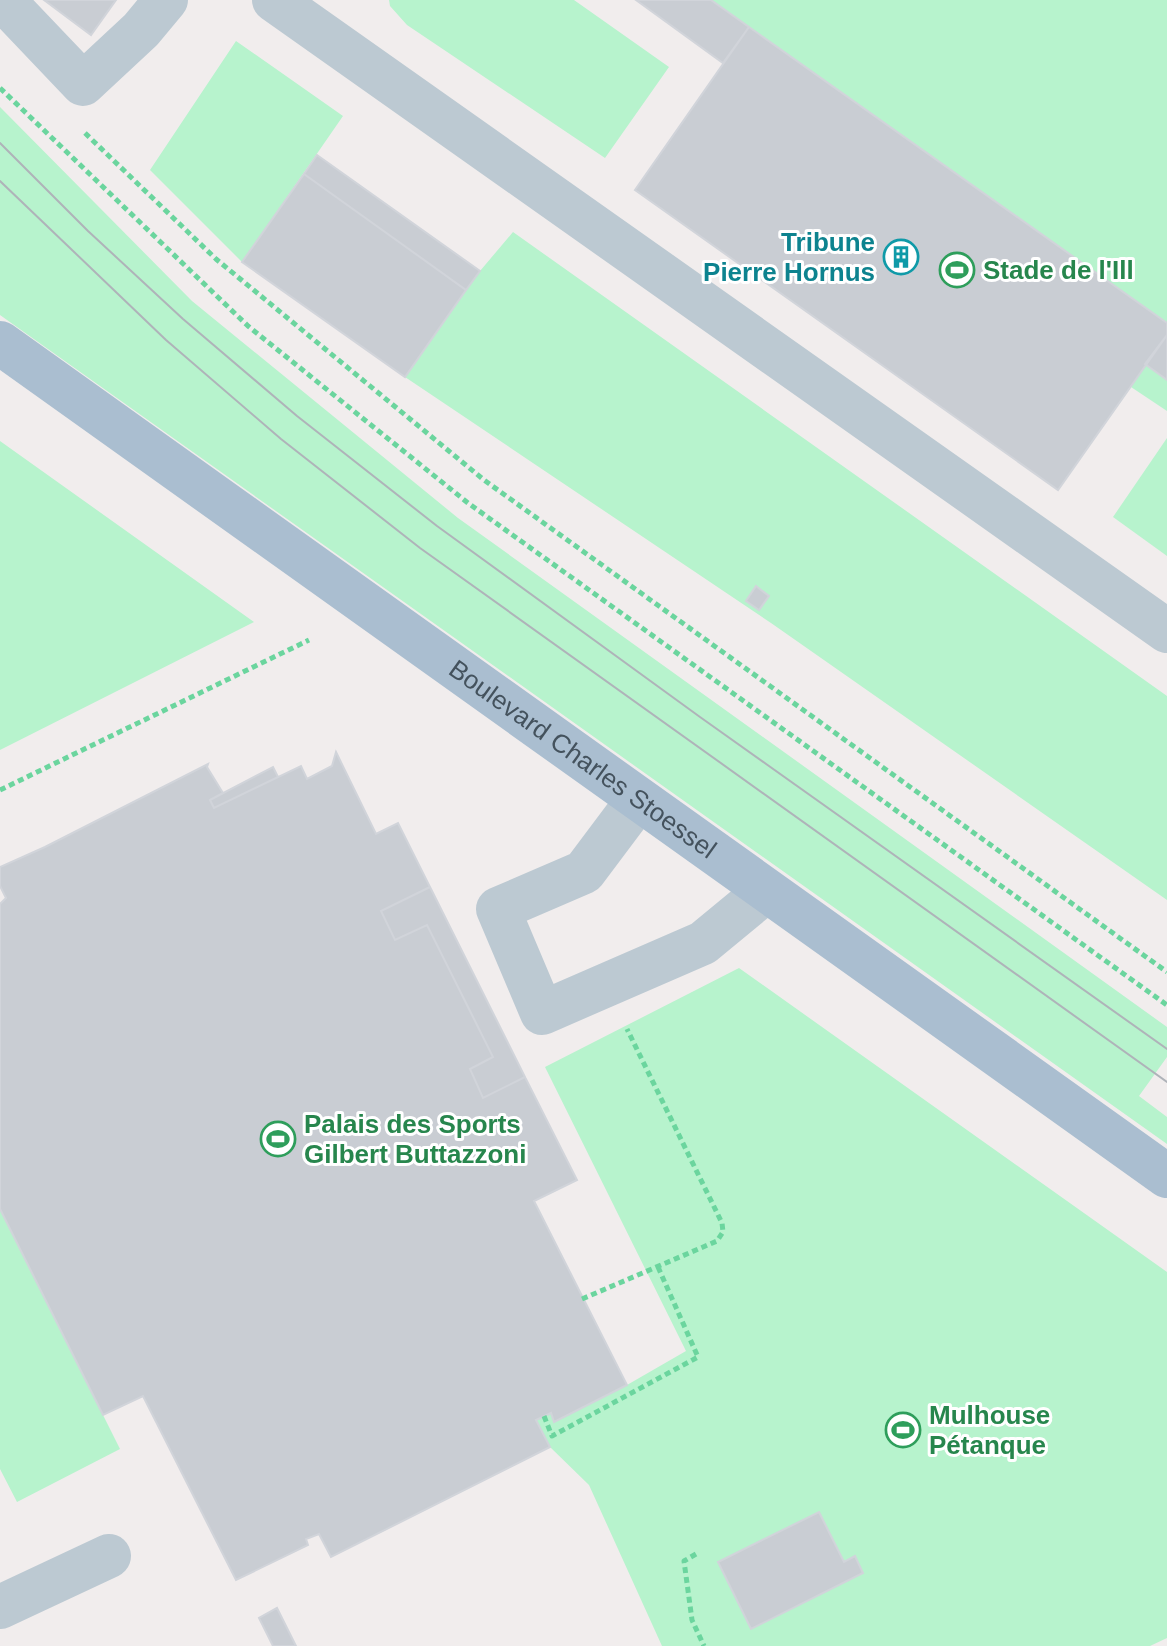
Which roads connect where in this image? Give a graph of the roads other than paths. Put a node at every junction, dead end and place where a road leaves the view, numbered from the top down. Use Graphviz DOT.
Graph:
graph roads {
  1 [pos="3,0"];
  2 [pos="166,0"];
  3 [pos="274,0"];
  4 [pos="0,343"];
  5 [pos="1167,631"];
  6 [pos="638,800"];
  7 [pos="766,891"];
  8 [pos="1167,1176"];
  9 [pos="109,1556"];
  10 [pos="0,1607"];
  1 -- 2 [label="lane"];
  3 -- 5 [label="lane"];
  4 -- 6 [label="main road, Boulevard Charles Stoessel"];
  6 -- 7 [label="main road, Boulevard Charles Stoessel"];
  6 -- 7 [label="lane"];
  7 -- 8 [label="main road, Boulevard Charles Stoessel"];
  9 -- 10 [label="lane"];
}
